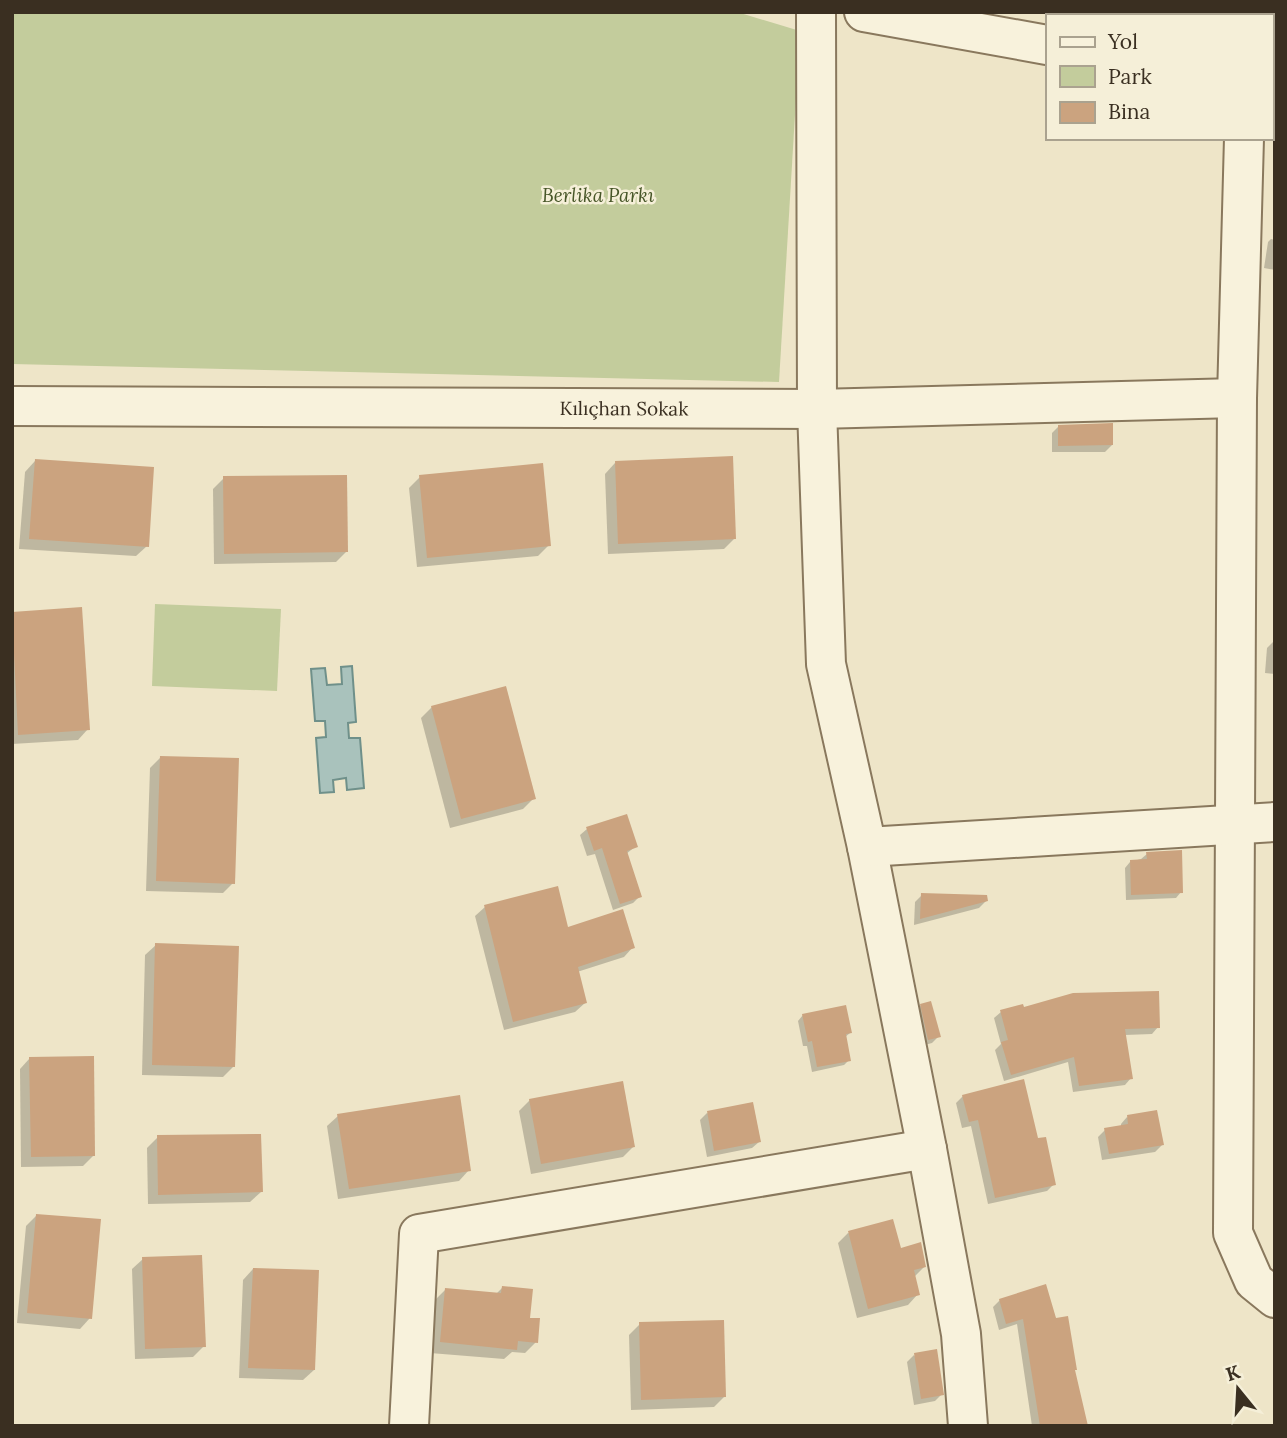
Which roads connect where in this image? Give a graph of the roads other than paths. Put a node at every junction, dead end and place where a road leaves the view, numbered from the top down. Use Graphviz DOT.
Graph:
graph roads {
  1 [pos="816,12"];
  2 [pos="864,12"];
  3 [pos="1046,45"];
  4 [pos="1244,140"];
  5 [pos="1237,398"];
  6 [pos="12,406"];
  7 [pos="817,409"];
  8 [pos="1275,822"];
  9 [pos="1236,823"];
  10 [pos="867,847"];
  11 [pos="927,1149"];
  12 [pos="1275,1298"];
  13 [pos="409,1426"];
  14 [pos="968,1426"];
  1 -- 7 [label="street"];
  2 -- 3 [label="street"];
  4 -- 5 [label="street"];
  5 -- 7 [label="street, Kılıçhan Sokak"];
  5 -- 9 [label="street"];
  6 -- 7 [label="street, Kılıçhan Sokak"];
  7 -- 10 [label="street"];
  8 -- 9 [label="street"];
  9 -- 10 [label="street"];
  9 -- 12 [label="street"];
  10 -- 11 [label="street"];
  11 -- 13 [label="street"];
  11 -- 14 [label="street"];
}
